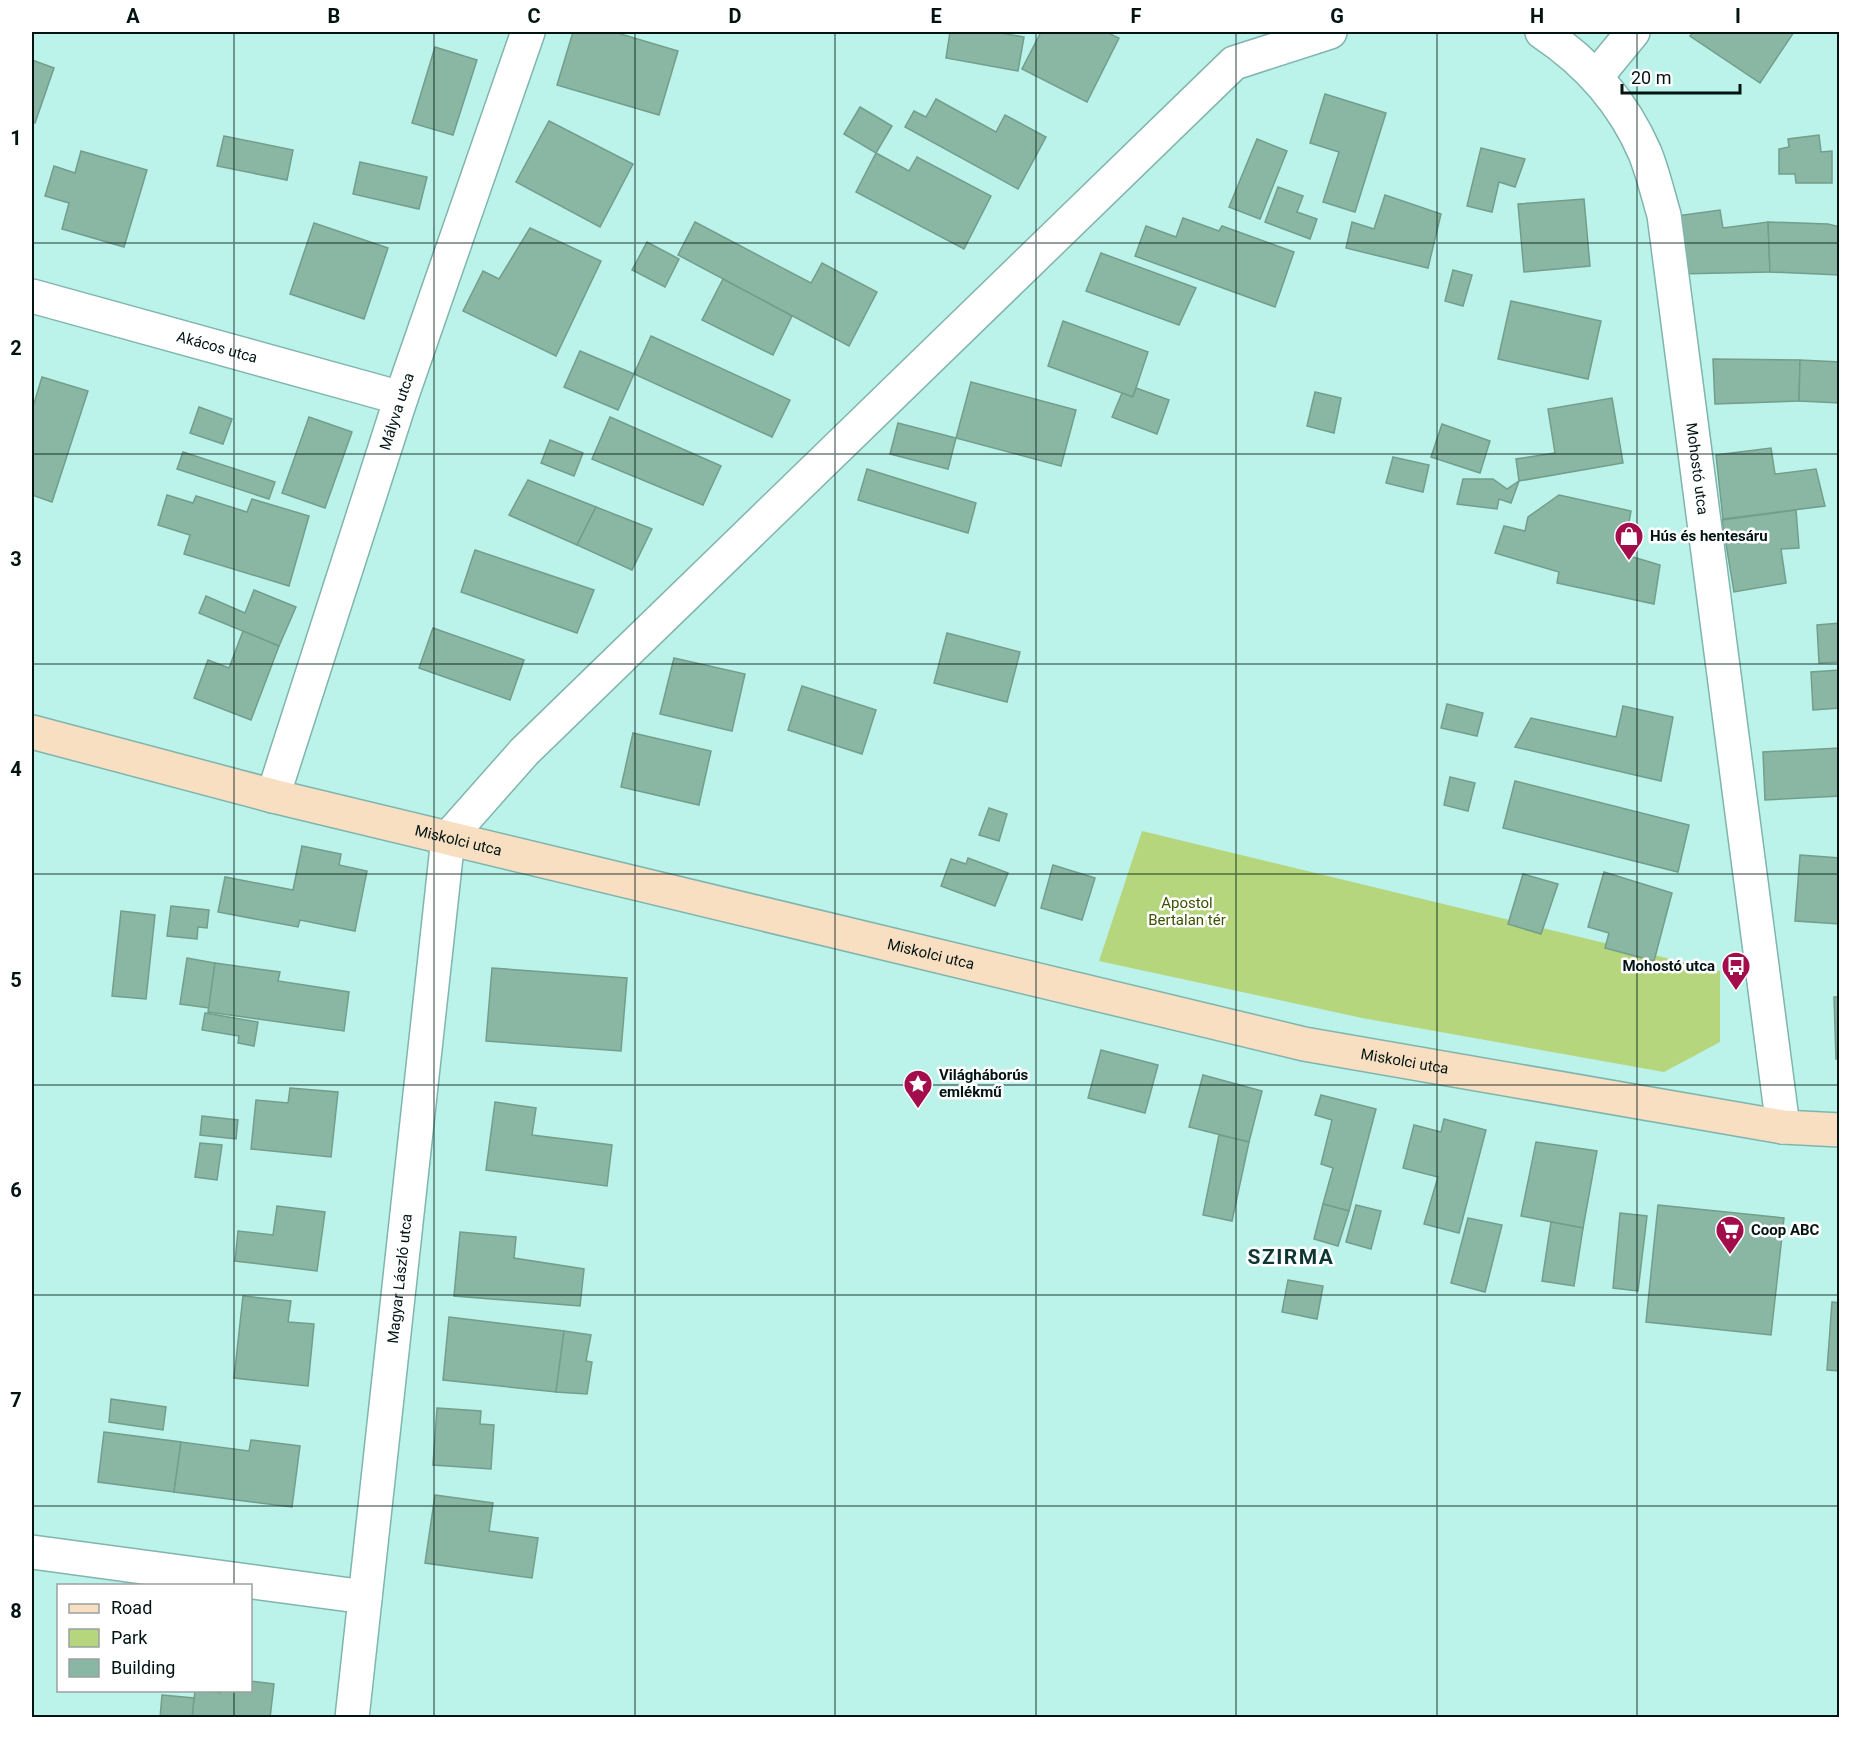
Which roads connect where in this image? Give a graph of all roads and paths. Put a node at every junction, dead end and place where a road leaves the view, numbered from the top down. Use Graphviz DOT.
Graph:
graph roads {
  1 [pos="528,32"];
  2 [pos="1330,32"];
  3 [pos="1542,32"];
  4 [pos="1633,32"];
  5 [pos="1596,77"];
  6 [pos="32,296"];
  7 [pos="401,398"];
  8 [pos="32,732"];
  9 [pos="273,796"];
  10 [pos="448,838"];
  11 [pos="1783,1127"];
  12 [pos="1839,1130"];
  13 [pos="32,1552"];
  14 [pos="365,1597"];
  15 [pos="352,1718"];
  1 -- 7 [label="street, Mályva utca"];
  2 -- 10 [label="street"];
  3 -- 5 [label="street, Mohostó utca"];
  4 -- 5 [label="street"];
  5 -- 11 [label="street, Mohostó utca"];
  6 -- 7 [label="street, Akácos utca"];
  7 -- 9 [label="street, Mályva utca"];
  8 -- 9 [label="main road, Miskolci utca"];
  9 -- 10 [label="main road, Miskolci utca"];
  10 -- 11 [label="main road, Miskolci utca"];
  10 -- 14 [label="street, Magyar László utca"];
  11 -- 12 [label="main road, Miskolci utca"];
  13 -- 14 [label="street"];
  14 -- 15 [label="street, Magyar László utca"];
}
